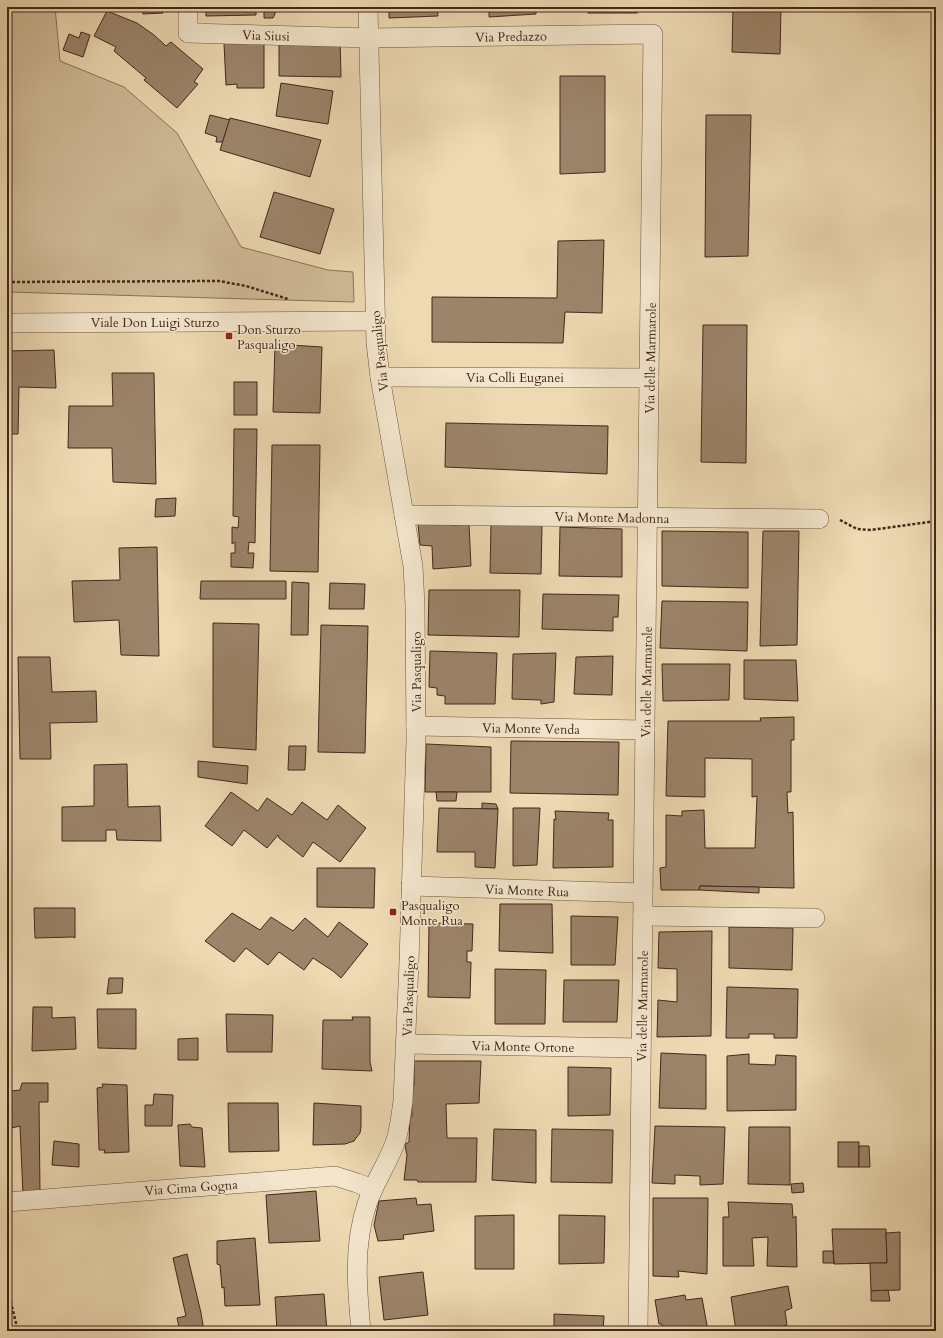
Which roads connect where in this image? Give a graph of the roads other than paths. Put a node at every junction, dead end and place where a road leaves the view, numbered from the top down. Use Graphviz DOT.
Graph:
graph roads {
  1 [pos="188,7"];
  2 [pos="368,7"];
  3 [pos="654,34"];
  4 [pos="368,38"];
  5 [pos="375,321"];
  6 [pos="7,324"];
  7 [pos="380,377"];
  8 [pos="649,378"];
  9 [pos="404,515"];
  10 [pos="648,517"];
  11 [pos="819,519"];
  12 [pos="416,726"];
  13 [pos="645,730"];
  14 [pos="411,886"];
  15 [pos="643,893"];
  16 [pos="643,916"];
  17 [pos="815,918"];
  18 [pos="406,1044"];
  19 [pos="641,1048"];
  20 [pos="373,1189"];
  21 [pos="7,1202"];
  22 [pos="361,1331"];
  23 [pos="638,1331"];
  1 -- 4 [label="street, Via Siusi"];
  2 -- 4 [label="street, Via Pasqualigo"];
  3 -- 4 [label="street, Via Predazzo"];
  3 -- 8 [label="street, Via delle Marmarole"];
  4 -- 5 [label="street, Via Pasqualigo"];
  5 -- 6 [label="street, Viale Don Luigi Sturzo"];
  5 -- 7 [label="street, Via Pasqualigo"];
  7 -- 8 [label="street, Via Colli Euganei"];
  7 -- 9 [label="street, Via Pasqualigo"];
  8 -- 10 [label="street, Via delle Marmarole"];
  9 -- 10 [label="street, Via Monte Madonna"];
  9 -- 12 [label="street, Via Pasqualigo"];
  10 -- 11 [label="street, Via Monte Madonna"];
  10 -- 13 [label="street, Via delle Marmarole"];
  12 -- 13 [label="street, Via Monte Venda"];
  12 -- 14 [label="street, Via Pasqualigo"];
  13 -- 15 [label="street, Via delle Marmarole"];
  14 -- 15 [label="street, Via Monte Rua"];
  14 -- 18 [label="street, Via Pasqualigo"];
  15 -- 16 [label="street, Via delle Marmarole"];
  16 -- 17 [label="street"];
  16 -- 19 [label="street, Via delle Marmarole"];
  18 -- 19 [label="street, Via Monte Ortone"];
  18 -- 20 [label="street, Via Pasqualigo"];
  19 -- 23 [label="street, Via delle Marmarole"];
  20 -- 21 [label="street, Via Cima Gogna"];
  20 -- 22 [label="street, Via Pasqualigo"];
}
